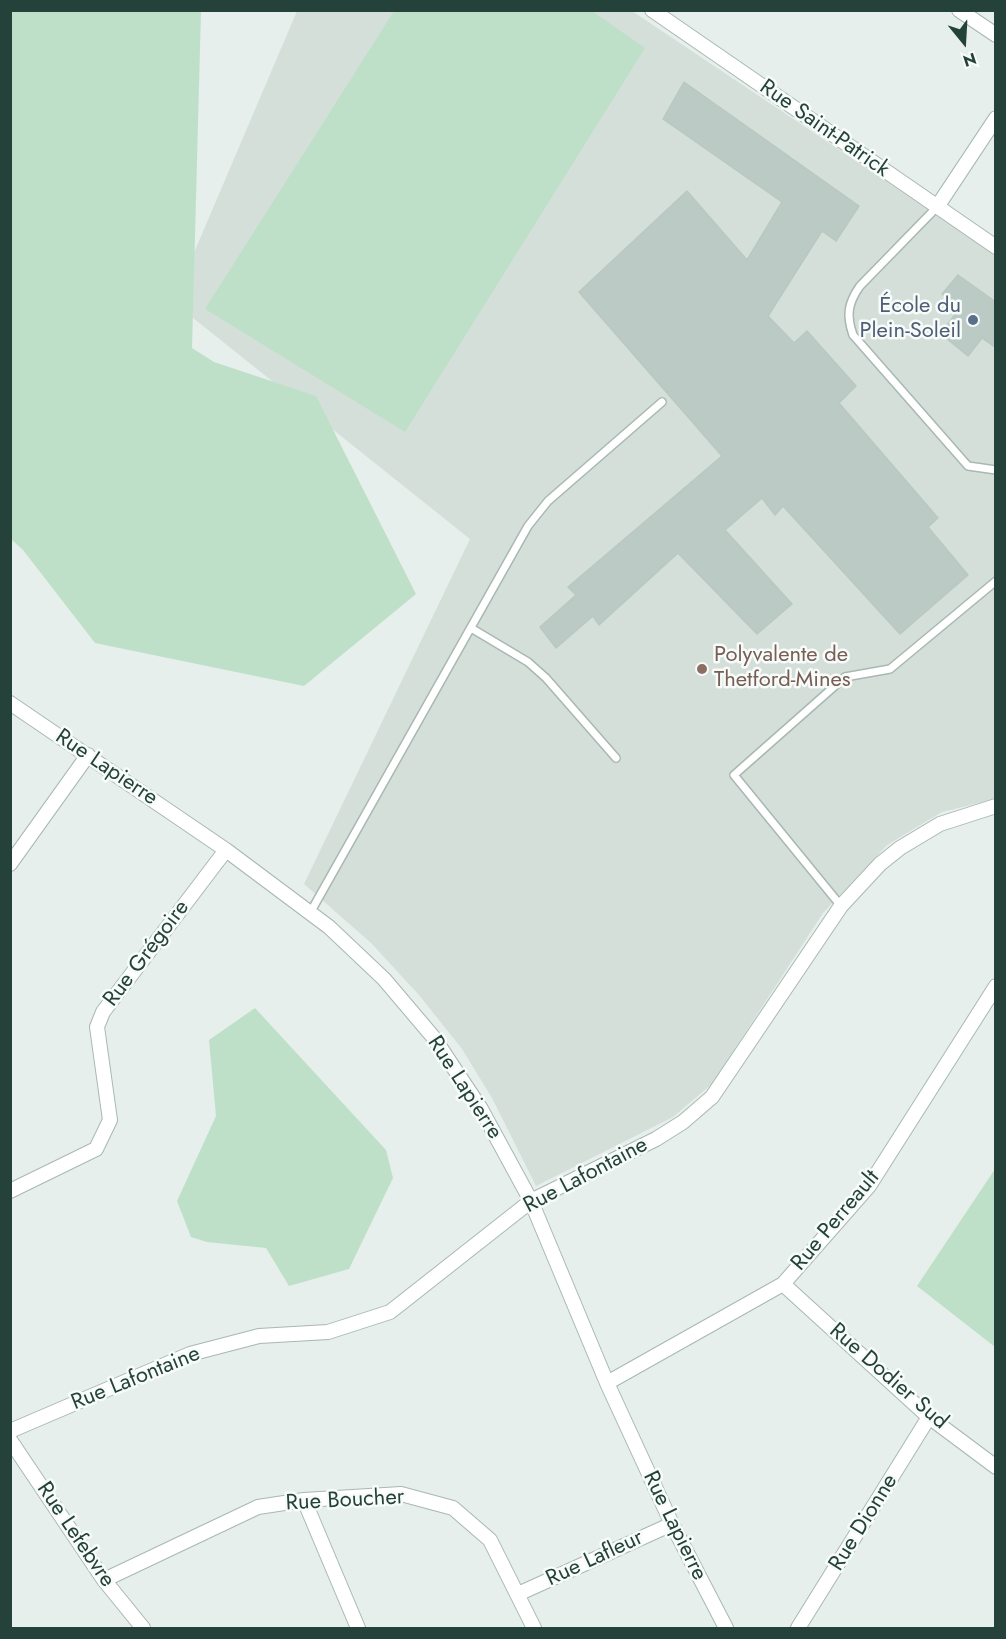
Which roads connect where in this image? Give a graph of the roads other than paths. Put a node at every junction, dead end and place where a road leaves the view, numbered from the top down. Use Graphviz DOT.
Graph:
graph roads {
  1 [pos="652,10"];
  2 [pos="959,10"];
  3 [pos="996,35"];
  4 [pos="996,118"];
  5 [pos="937,207"];
  6 [pos="996,247"];
  7 [pos="662,402"];
  8 [pos="996,470"];
  9 [pos="996,581"];
  10 [pos="471,628"];
  11 [pos="10,703"];
  12 [pos="88,755"];
  13 [pos="616,758"];
  14 [pos="996,806"];
  15 [pos="226,850"];
  16 [pos="10,864"];
  17 [pos="841,906"];
  18 [pos="310,912"];
  19 [pos="996,986"];
  20 [pos="10,1191"];
  21 [pos="531,1201"];
  22 [pos="783,1284"];
  23 [pos="607,1383"];
  24 [pos="929,1417"];
  25 [pos="10,1431"];
  26 [pos="10,1440"];
  27 [pos="996,1467"];
  28 [pos="304,1500"];
  29 [pos="672,1524"];
  30 [pos="104,1581"];
  31 [pos="518,1594"];
  32 [pos="143,1629"];
  33 [pos="358,1629"];
  34 [pos="534,1629"];
  35 [pos="726,1629"];
  36 [pos="798,1629"];
  1 -- 5 [label="street, Rue Saint-Patrick"];
  2 -- 3 [label="street"];
  4 -- 5 [label="street"];
  5 -- 6 [label="street, Rue Saint-Patrick"];
  5 -- 8 [label="lane"];
  7 -- 10 [label="lane"];
  9 -- 17 [label="lane"];
  10 -- 13 [label="lane"];
  10 -- 18 [label="lane"];
  11 -- 12 [label="street, Rue Lapierre"];
  12 -- 15 [label="street, Rue Lapierre"];
  12 -- 16 [label="street"];
  14 -- 17 [label="street, Rue Lafontaine"];
  15 -- 18 [label="street, Rue Lapierre"];
  15 -- 20 [label="street, Rue Grégoire"];
  17 -- 21 [label="street, Rue Lafontaine"];
  18 -- 21 [label="street, Rue Lapierre"];
  19 -- 22 [label="street, Rue Perreault"];
  21 -- 23 [label="street, Rue Lapierre"];
  21 -- 25 [label="street, Rue Lafontaine"];
  22 -- 23 [label="street, Rue Perreault"];
  22 -- 24 [label="street, Rue Dodier Sud"];
  23 -- 29 [label="street, Rue Lapierre"];
  24 -- 27 [label="street, Rue Dodier Sud"];
  24 -- 36 [label="street, Rue Dionne"];
  26 -- 30 [label="street, Rue Lefebvre"];
  28 -- 30 [label="street, Rue Boucher"];
  28 -- 31 [label="street, Rue Boucher"];
  28 -- 33 [label="street"];
  29 -- 31 [label="street, Rue Lafleur"];
  29 -- 35 [label="street, Rue Lapierre"];
  30 -- 32 [label="street, Rue Lefebvre"];
  31 -- 34 [label="street, Rue Boucher"];
}
